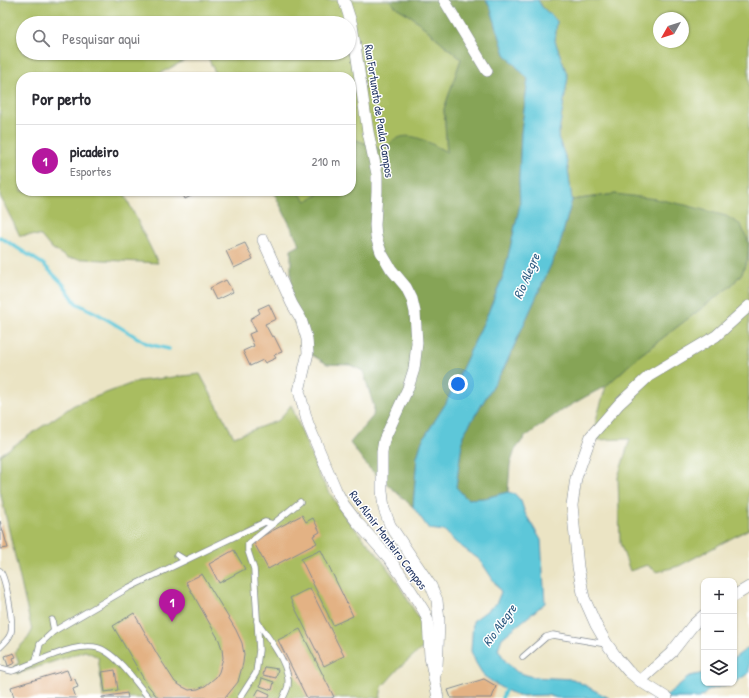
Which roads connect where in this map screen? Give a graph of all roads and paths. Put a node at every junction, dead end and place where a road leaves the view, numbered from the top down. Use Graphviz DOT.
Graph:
graph roads {
  1 [pos="344,0"];
  2 [pos="444,0"];
  3 [pos="349,16"];
  4 [pos="356,52"];
  5 [pos="487,71"];
  6 [pos="263,240"];
  7 [pos="749,306"];
  8 [pos="300,502"];
  9 [pos="273,524"];
  10 [pos="177,555"];
  11 [pos="185,560"];
  12 [pos="0,571"];
  13 [pos="749,587"];
  14 [pos="737,594"];
  15 [pos="701,618"];
  16 [pos="52,620"];
  17 [pos="257,621"];
  18 [pos="54,631"];
  19 [pos="606,644"];
  20 [pos="0,647"];
  21 [pos="523,657"];
  22 [pos="36,661"];
  23 [pos="0,668"];
  24 [pos="434,679"];
  25 [pos="640,681"];
  26 [pos="663,695"];
  27 [pos="149,698"];
  28 [pos="240,698"];
  29 [pos="283,698"];
  30 [pos="438,698"];
  1 -- 3 [label="street, Rua Fortunato de Paula Campos"];
  2 -- 5 [label="street"];
  4 -- 24 [label="street, Rua Fortunato de Paula Campos"];
  6 -- 24 [label="street, Rua Almir Monteiro Campos"];
  7 -- 19 [label="street"];
  8 -- 9 [label="lane"];
  9 -- 11 [label="lane"];
  9 -- 17 [label="lane"];
  10 -- 11 [label="lane"];
  11 -- 18 [label="lane"];
  12 -- 20 [label="lane"];
  13 -- 14 [label="street"];
  15 -- 25 [label="street"];
  16 -- 18 [label="lane"];
  17 -- 28 [label="lane"];
  17 -- 29 [label="lane"];
  18 -- 22 [label="lane"];
  19 -- 21 [label="lane"];
  19 -- 25 [label="street"];
  22 -- 23 [label="lane"];
  22 -- 27 [label="lane"];
  24 -- 30 [label="street, Rua Fortunato de Paula Campos"];
  25 -- 26 [label="street"];
}
